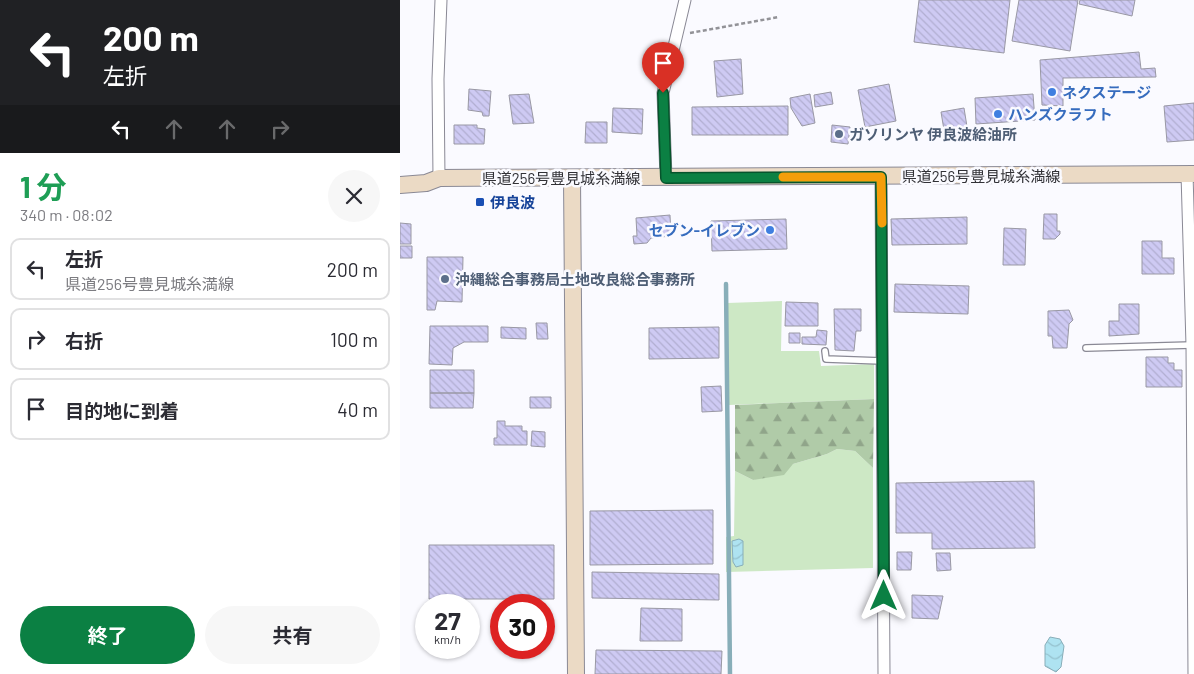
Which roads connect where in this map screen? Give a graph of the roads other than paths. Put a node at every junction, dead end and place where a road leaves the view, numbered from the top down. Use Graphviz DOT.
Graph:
graph roads {
  1 [pos="441,0"];
  2 [pos="685,0"];
  3 [pos="400,173"];
  4 [pos="1191,174"];
  5 [pos="881,177"];
  6 [pos="438,178"];
  7 [pos="572,178"];
  8 [pos="666,178"];
  9 [pos="400,185"];
  10 [pos="1192,345"];
  11 [pos="1086,348"];
  12 [pos="825,351"];
  13 [pos="882,361"];
  14 [pos="576,674"];
  15 [pos="884,674"];
  16 [pos="1194,674"];
  1 -- 6 [label="street"];
  2 -- 8 [label="street"];
  3 -- 6 [label="main road, 県道256号豊見城糸満線"];
  4 -- 5 [label="main road, 県道256号豊見城糸満線"];
  4 -- 10 [label="street"];
  5 -- 8 [label="main road, 県道256号豊見城糸満線"];
  5 -- 13 [label="street"];
  6 -- 7 [label="main road, 県道256号豊見城糸満線"];
  6 -- 9 [label="main road, 県道256号豊見城糸満線"];
  7 -- 8 [label="main road, 県道256号豊見城糸満線"];
  7 -- 14 [label="main road"];
  10 -- 11 [label="lane"];
  10 -- 16 [label="street"];
  12 -- 13 [label="lane"];
  13 -- 15 [label="street"];
}
